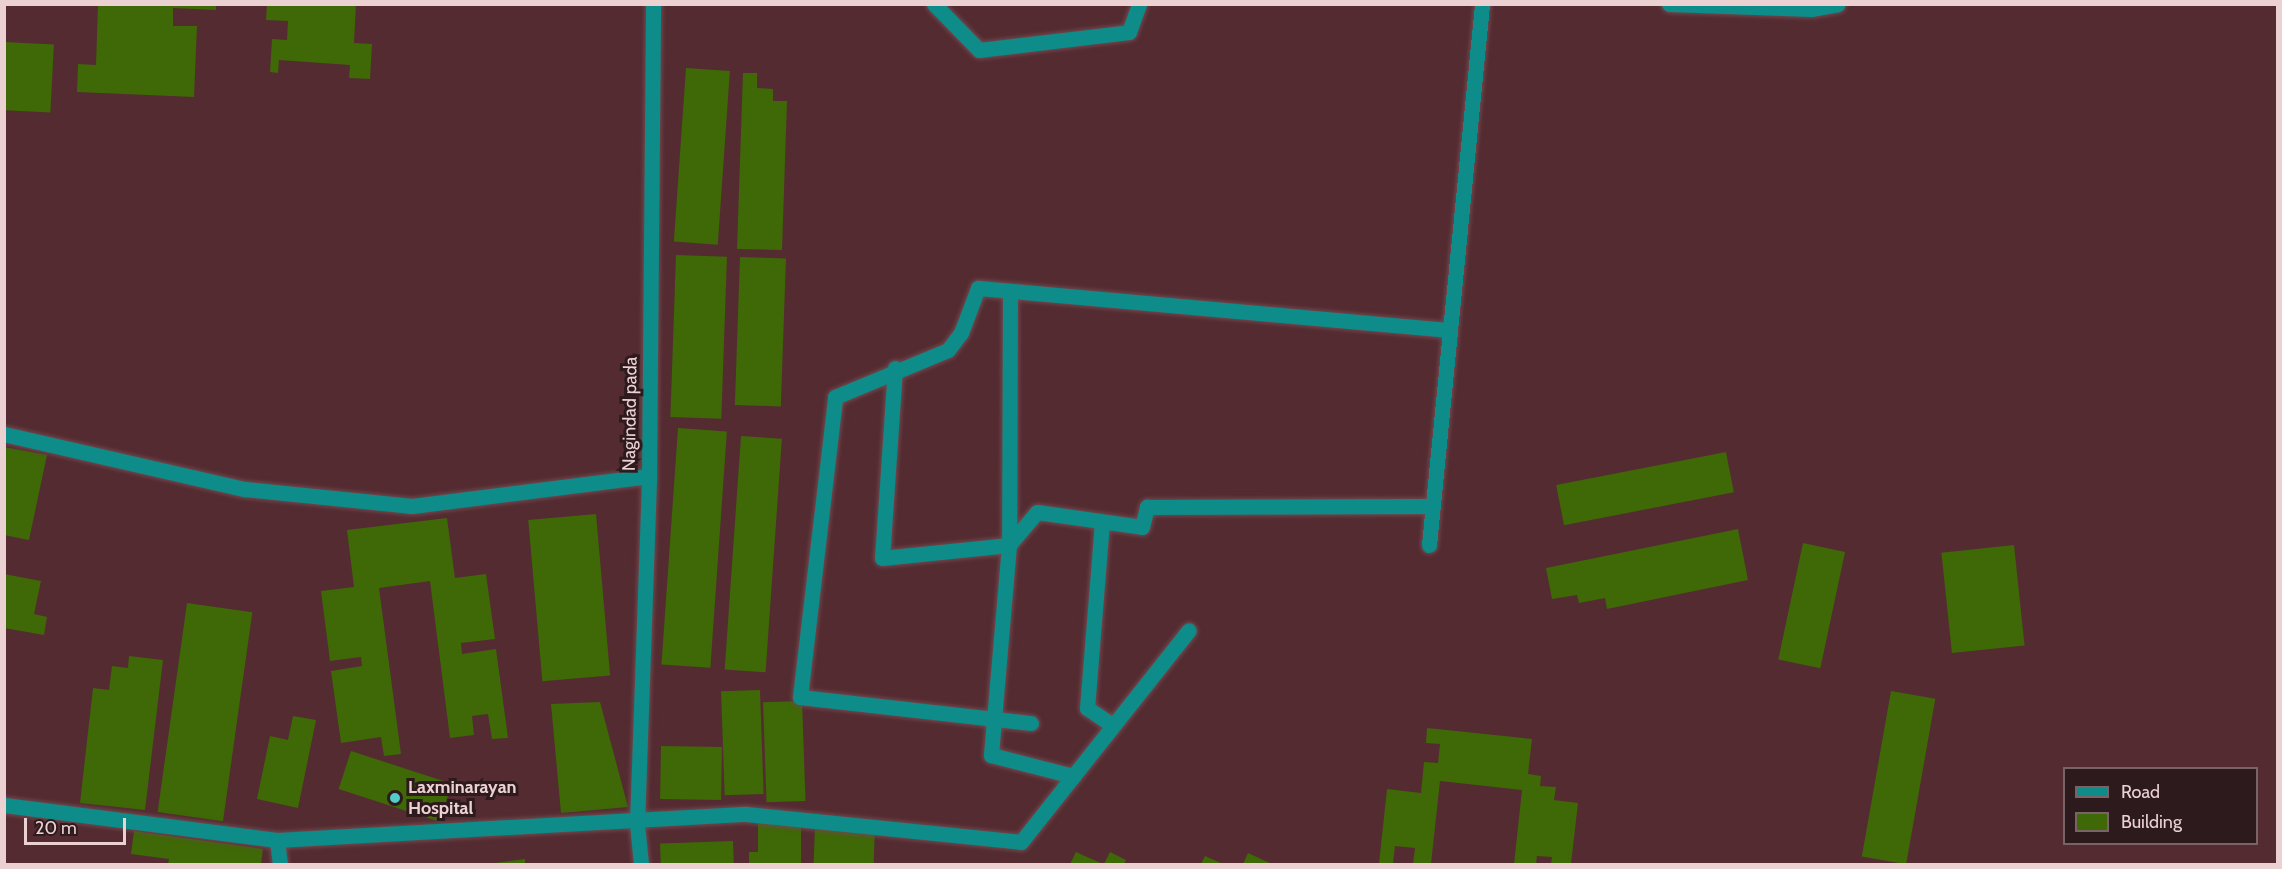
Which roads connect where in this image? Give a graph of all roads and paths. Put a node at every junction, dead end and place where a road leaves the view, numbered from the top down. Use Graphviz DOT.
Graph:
graph roads {
  1 [pos="653,4"];
  2 [pos="934,4"];
  3 [pos="1139,4"];
  4 [pos="1482,4"];
  5 [pos="1669,4"];
  6 [pos="1838,4"];
  7 [pos="1010,291"];
  8 [pos="1448,330"];
  9 [pos="895,368"];
  10 [pos="4,434"];
  11 [pos="649,476"];
  12 [pos="1433,506"];
  13 [pos="1102,522"];
  14 [pos="1009,544"];
  15 [pos="1429,545"];
  16 [pos="1189,630"];
  17 [pos="995,717"];
  18 [pos="1030,723"];
  19 [pos="1112,725"];
  20 [pos="1073,776"];
  21 [pos="4,805"];
  22 [pos="637,824"];
  23 [pos="277,840"];
  24 [pos="280,864"];
  25 [pos="641,864"];
  1 -- 11 [label="street, Nagindad pada"];
  2 -- 3 [label="street"];
  4 -- 8 [label="street"];
  5 -- 6 [label="street"];
  7 -- 8 [label="street"];
  7 -- 9 [label="street"];
  7 -- 14 [label="street"];
  8 -- 12 [label="street"];
  9 -- 14 [label="street"];
  9 -- 17 [label="street"];
  10 -- 11 [label="street"];
  11 -- 22 [label="street, Nagindad pada"];
  12 -- 13 [label="street"];
  12 -- 15 [label="street"];
  13 -- 14 [label="street"];
  13 -- 19 [label="street"];
  14 -- 17 [label="street"];
  16 -- 19 [label="street"];
  17 -- 18 [label="street"];
  17 -- 20 [label="street"];
  19 -- 20 [label="street"];
  20 -- 22 [label="street"];
  21 -- 23 [label="street"];
  22 -- 23 [label="street"];
  22 -- 25 [label="street, Nagindad pada"];
  23 -- 24 [label="street"];
}
